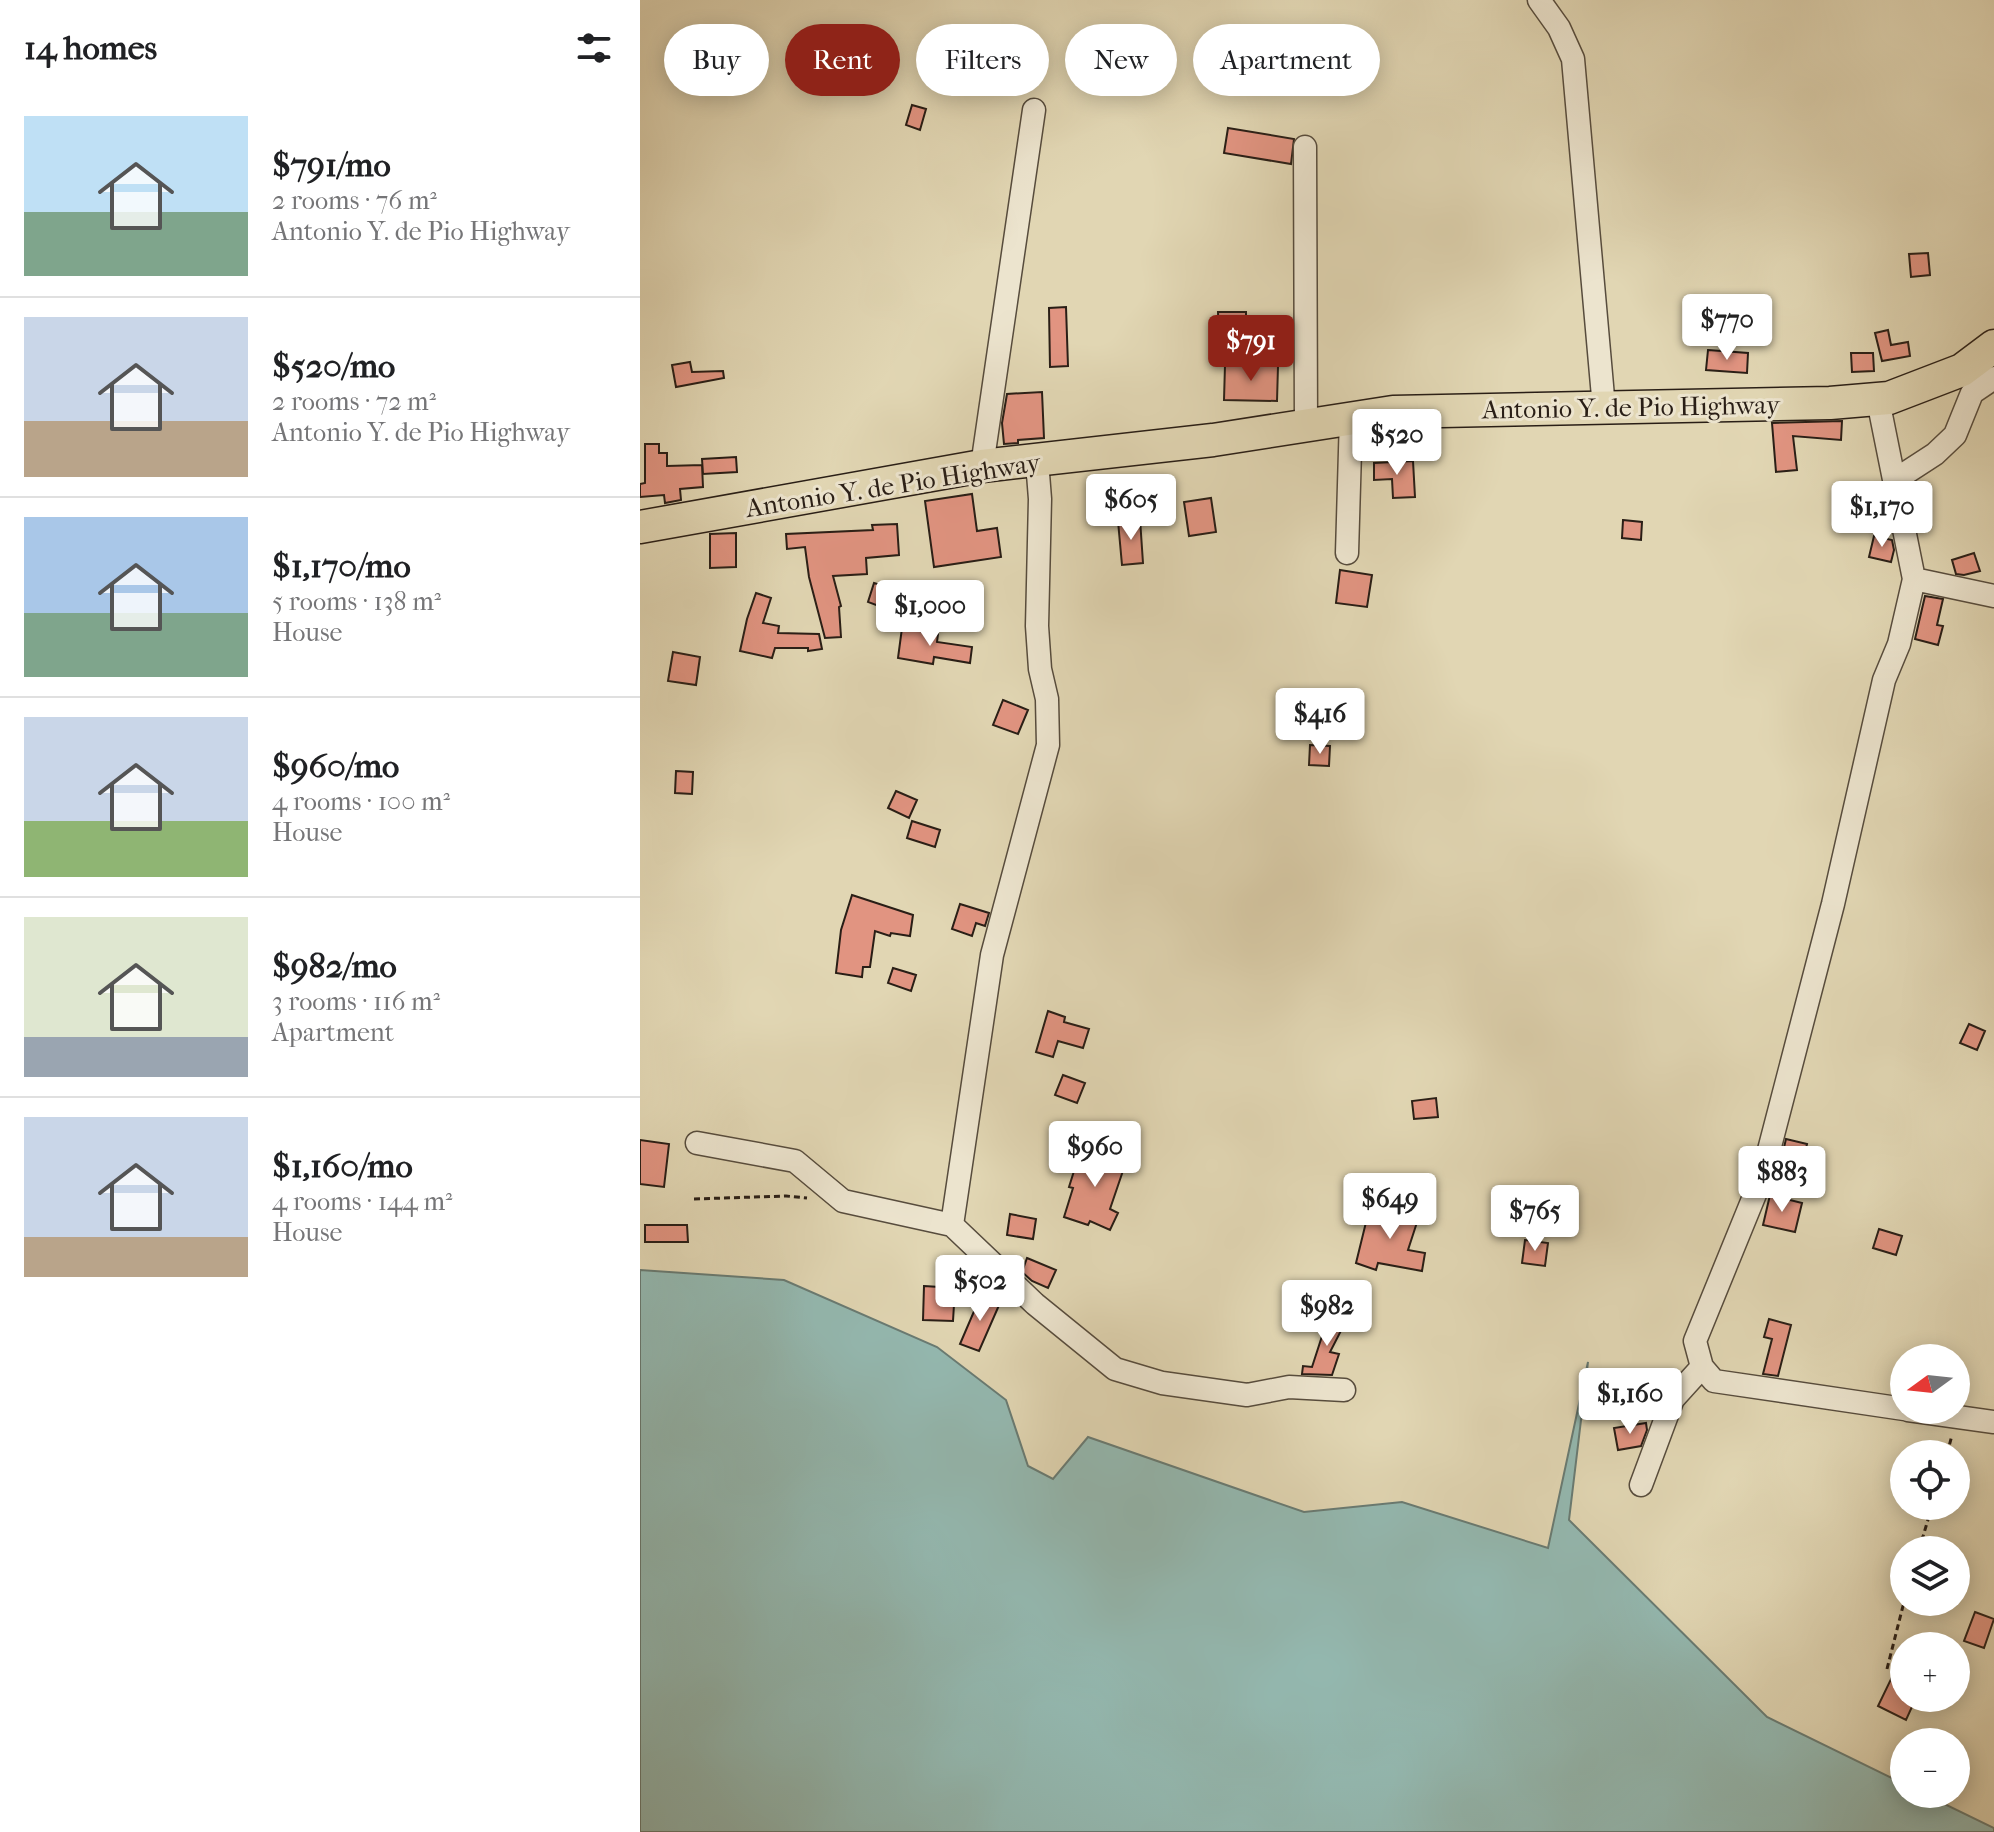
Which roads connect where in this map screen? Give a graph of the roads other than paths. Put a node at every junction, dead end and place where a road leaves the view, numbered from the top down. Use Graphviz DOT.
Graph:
graph roads {
  1 [pos="1539,0"];
  2 [pos="1034,110"];
  3 [pos="1305,147"];
  4 [pos="1994,346"];
  5 [pos="1994,378"];
  6 [pos="1878,400"];
  7 [pos="1604,408"];
  8 [pos="1351,417"];
  9 [pos="1306,424"];
  10 [pos="1037,461"];
  11 [pos="982,466"];
  12 [pos="1895,480"];
  13 [pos="640,527"];
  14 [pos="1347,553"];
  15 [pos="1914,579"];
  16 [pos="1994,596"];
  17 [pos="697,1143"];
  18 [pos="952,1225"];
  19 [pos="1702,1367"];
  20 [pos="1344,1390"];
  21 [pos="1890,1408"];
  22 [pos="1970,1419"];
  23 [pos="1994,1422"];
  24 [pos="1641,1485"];
  1 -- 7 [label="street"];
  2 -- 11 [label="street"];
  3 -- 9 [label="street"];
  4 -- 6 [label="highway, Antonio Y. de Pio Highway"];
  5 -- 12 [label="street"];
  6 -- 7 [label="highway, Antonio Y. de Pio Highway"];
  6 -- 12 [label="street"];
  7 -- 8 [label="highway, Antonio Y. de Pio Highway"];
  8 -- 9 [label="highway, Antonio Y. de Pio Highway"];
  8 -- 14 [label="street"];
  9 -- 10 [label="highway, Antonio Y. de Pio Highway"];
  10 -- 11 [label="highway, Antonio Y. de Pio Highway"];
  10 -- 18 [label="street"];
  11 -- 13 [label="highway, Antonio Y. de Pio Highway"];
  12 -- 15 [label="street"];
  15 -- 16 [label="street"];
  15 -- 19 [label="street"];
  17 -- 18 [label="street"];
  18 -- 20 [label="street"];
  19 -- 21 [label="street"];
  19 -- 24 [label="street"];
  22 -- 23 [label="street"];
}
